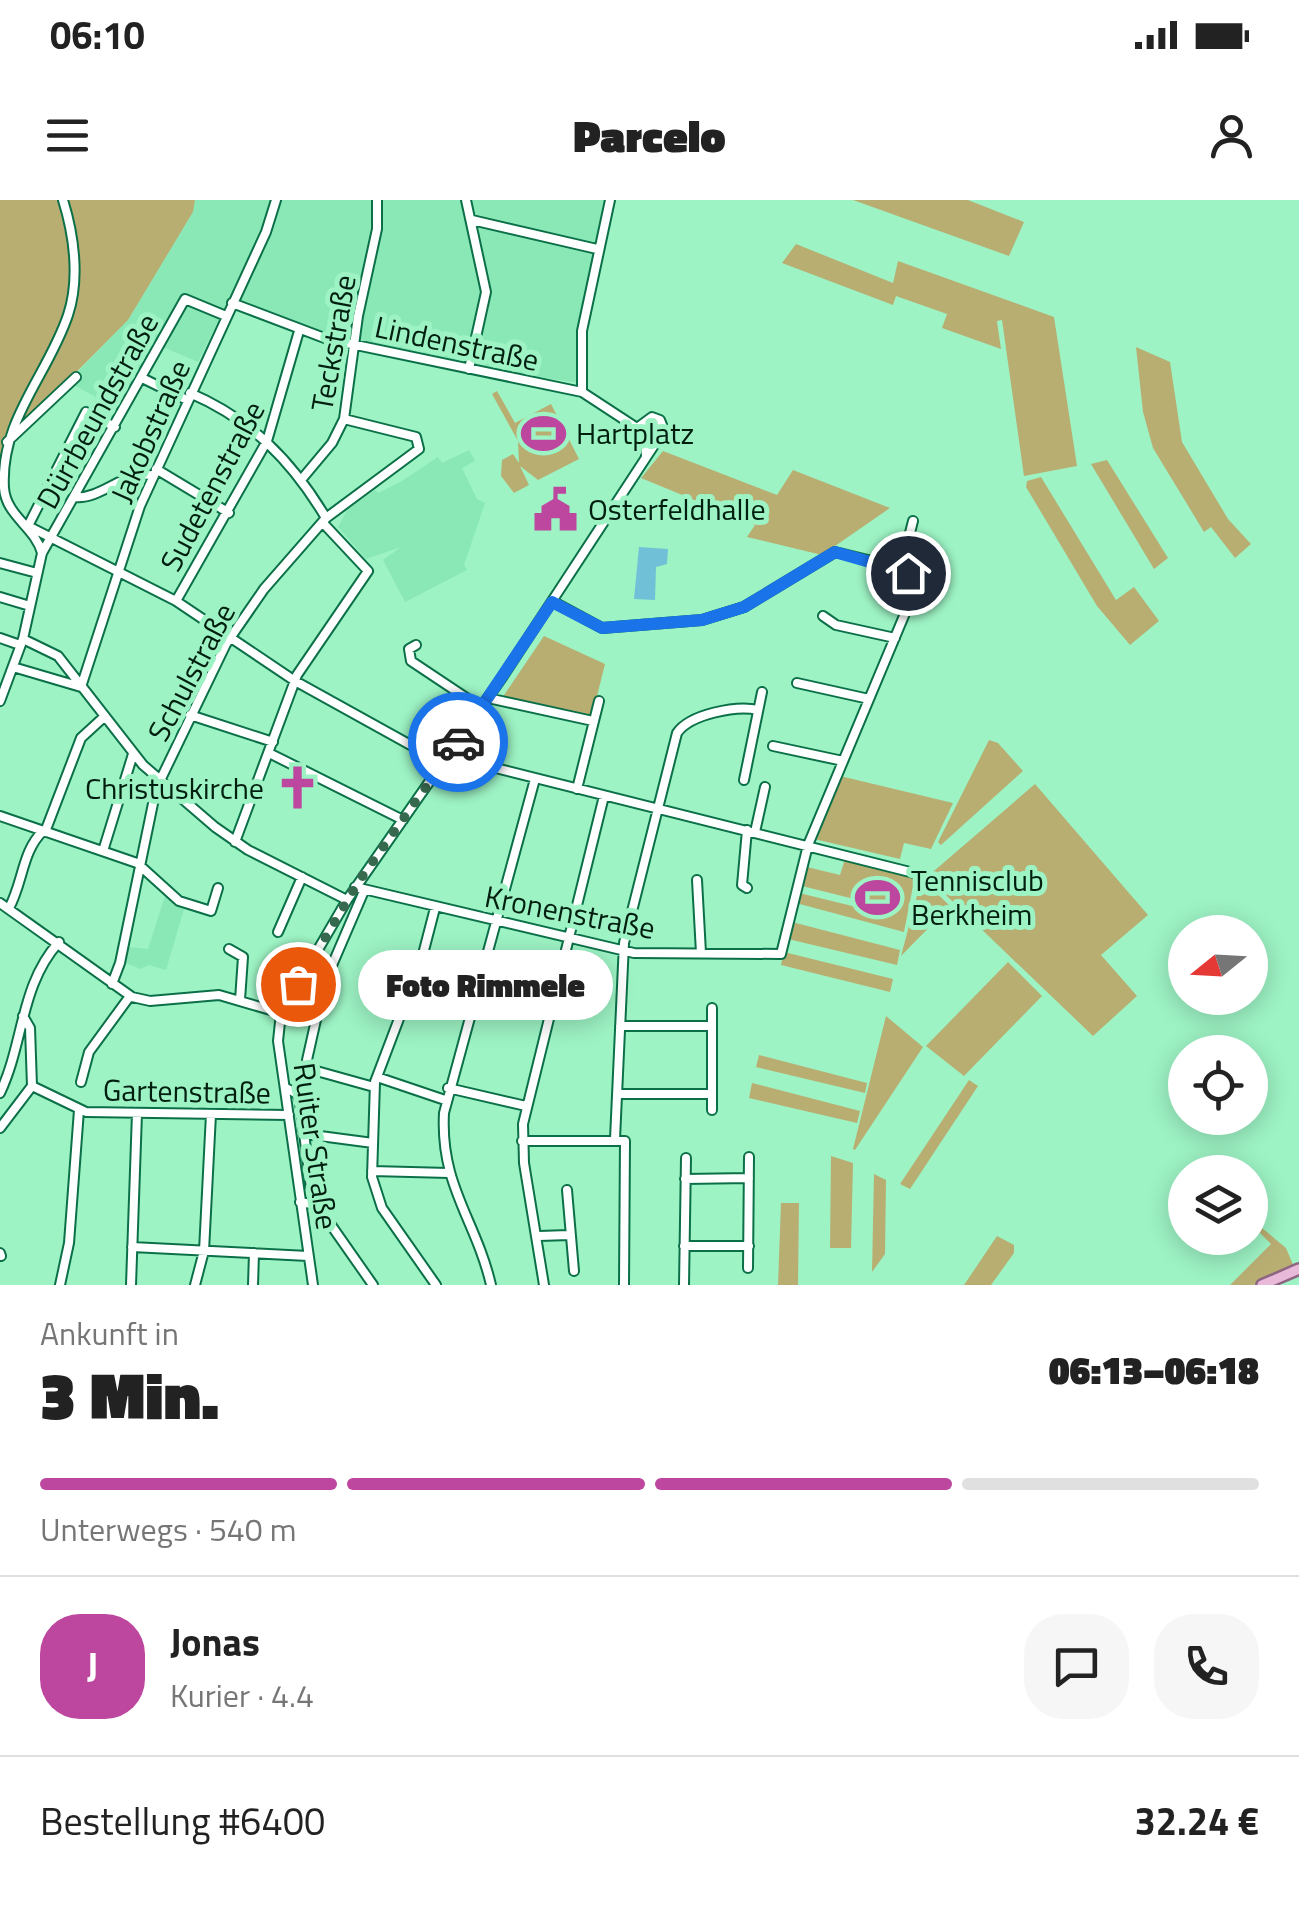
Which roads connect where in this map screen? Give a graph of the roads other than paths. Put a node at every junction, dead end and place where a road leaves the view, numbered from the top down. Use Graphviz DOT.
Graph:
graph roads {
  1 [pos="62,200"];
  2 [pos="276,200"];
  3 [pos="377,200"];
  4 [pos="466,200"];
  5 [pos="610,200"];
  6 [pos="472,220"];
  7 [pos="598,249"];
  8 [pos="232,303"];
  9 [pos="226,316"];
  10 [pos="299,332"];
  11 [pos="353,344"];
  12 [pos="469,370"];
  13 [pos="76,377"];
  14 [pos="142,378"];
  15 [pos="582,392"];
  16 [pos="188,397"];
  17 [pos="344,418"];
  18 [pos="114,427"];
  19 [pos="638,428"];
  20 [pos="267,441"];
  21 [pos="7,442"];
  22 [pos="646,456"];
  23 [pos="154,473"];
  24 [pos="301,480"];
  25 [pos="75,498"];
  26 [pos="4,508"];
  27 [pos="230,514"];
  28 [pos="324,520"];
  29 [pos="913,521"];
  30 [pos="28,526"];
  31 [pos="54,536"];
  32 [pos="42,554"];
  33 [pos="0,564"];
  34 [pos="901,568"];
  35 [pos="116,570"];
  36 [pos="37,573"];
  37 [pos="0,597"];
  38 [pos="176,602"];
  39 [pos="552,602"];
  40 [pos="30,606"];
  41 [pos="823,616"];
  42 [pos="230,637"];
  43 [pos="0,638"];
  44 [pos="895,638"];
  45 [pos="21,642"];
  46 [pos="416,644"];
  47 [pos="13,668"];
  48 [pos="296,681"];
  49 [pos="797,682"];
  50 [pos="81,687"];
  51 [pos="762,692"];
  52 [pos="488,698"];
  53 [pos="869,698"];
  54 [pos="0,701"];
  55 [pos="599,701"];
  56 [pos="480,708"];
  57 [pos="758,710"];
  58 [pos="190,715"];
  59 [pos="105,716"];
  60 [pos="593,721"];
  61 [pos="273,742"];
  62 [pos="773,746"];
  63 [pos="269,753"];
  64 [pos="133,754"];
  65 [pos="446,760"];
  66 [pos="843,761"];
  67 [pos="535,779"];
  68 [pos="744,780"];
  69 [pos="160,781"];
  70 [pos="765,787"];
  71 [pos="577,789"];
  72 [pos="604,796"];
  73 [pos="660,809"];
  74 [pos="0,816"];
  75 [pos="403,820"];
  76 [pos="751,831"];
  77 [pos="44,832"];
  78 [pos="235,842"];
  79 [pos="808,846"];
  80 [pos="102,851"];
  81 [pos="141,866"];
  82 [pos="922,875"];
  83 [pos="302,877"];
  84 [pos="697,880"];
  85 [pos="218,888"];
  86 [pos="747,888"];
  87 [pos="360,889"];
  88 [pos="348,900"];
  89 [pos="0,903"];
  90 [pos="9,908"];
  91 [pos="435,908"];
  92 [pos="496,923"];
  93 [pos="278,932"];
  94 [pos="566,939"];
  95 [pos="59,942"];
  96 [pos="229,949"];
  97 [pos="623,951"];
  98 [pos="700,953"];
  99 [pos="112,984"];
  100 [pos="130,996"];
  101 [pos="240,1000"];
  102 [pos="712,1008"];
  103 [pos="281,1014"];
  104 [pos="23,1016"];
  105 [pos="620,1026"];
  106 [pos="712,1026"];
  107 [pos="81,1082"];
  108 [pos="376,1082"];
  109 [pos="32,1086"];
  110 [pos="448,1088"];
  111 [pos="288,1089"];
  112 [pos="0,1093"];
  113 [pos="618,1094"];
  114 [pos="710,1094"];
  115 [pos="445,1100"];
  116 [pos="526,1106"];
  117 [pos="79,1110"];
  118 [pos="712,1110"];
  119 [pos="138,1113"];
  120 [pos="212,1114"];
  121 [pos="289,1114"];
  122 [pos="0,1128"];
  123 [pos="305,1134"];
  124 [pos="619,1140"];
  125 [pos="522,1141"];
  126 [pos="373,1143"];
  127 [pos="749,1157"];
  128 [pos="686,1158"];
  129 [pos="372,1171"];
  130 [pos="449,1173"];
  131 [pos="685,1178"];
  132 [pos="749,1178"];
  133 [pos="567,1190"];
  134 [pos="324,1194"];
  135 [pos="300,1202"];
  136 [pos="569,1234"];
  137 [pos="539,1236"];
  138 [pos="684,1246"];
  139 [pos="748,1246"];
  140 [pos="132,1247"];
  141 [pos="204,1251"];
  142 [pos="254,1253"];
  143 [pos="308,1256"];
  144 [pos="748,1268"];
  145 [pos="1299,1270"];
  146 [pos="574,1271"];
  147 [pos="60,1285"];
  148 [pos="131,1285"];
  149 [pos="195,1285"];
  150 [pos="253,1285"];
  151 [pos="313,1285"];
  152 [pos="373,1285"];
  153 [pos="436,1285"];
  154 [pos="491,1285"];
  155 [pos="544,1285"];
  156 [pos="624,1285"];
  157 [pos="684,1285"];
  158 [pos="1262,1285"];
  1 -- 21 [label="street"];
  2 -- 8 [label="street, Jakobstraße"];
  3 -- 11 [label="street, Teckstraße"];
  4 -- 6 [label="street"];
  5 -- 7 [label="street"];
  6 -- 7 [label="street"];
  6 -- 12 [label="street"];
  7 -- 15 [label="street"];
  8 -- 9 [label="street, Jakobstraße"];
  8 -- 10 [label="street, Lindenstraße"];
  9 -- 14 [label="street, Dürrbeundstraße"];
  9 -- 16 [label="street, Jakobstraße"];
  10 -- 11 [label="street, Lindenstraße"];
  10 -- 20 [label="street, Sudetenstraße"];
  11 -- 12 [label="street, Lindenstraße"];
  11 -- 17 [label="street, Teckstraße"];
  12 -- 15 [label="street, Lindenstraße"];
  13 -- 21 [label="street"];
  14 -- 16 [label="street"];
  14 -- 18 [label="street, Dürrbeundstraße"];
  15 -- 19 [label="street, Lindenstraße"];
  16 -- 20 [label="street"];
  16 -- 23 [label="street, Jakobstraße"];
  17 -- 24 [label="street, Teckstraße"];
  17 -- 28 [label="street, Schulstraße"];
  18 -- 25 [label="street, Dürrbeundstraße"];
  18 -- 30 [label="street"];
  19 -- 22 [label="street"];
  19 -- 22 [label="street, Lindenstraße"];
  20 -- 24 [label="street"];
  20 -- 27 [label="street, Sudetenstraße"];
  21 -- 26 [label="street"];
  22 -- 39 [label="street"];
  23 -- 25 [label="street"];
  23 -- 27 [label="street"];
  23 -- 35 [label="street, Jakobstraße"];
  24 -- 28 [label="street"];
  25 -- 31 [label="street, Dürrbeundstraße"];
  26 -- 30 [label="street"];
  27 -- 38 [label="street, Sudetenstraße"];
  28 -- 42 [label="street, Schulstraße"];
  28 -- 48 [label="street"];
  29 -- 34 [label="street"];
  30 -- 31 [label="street"];
  30 -- 32 [label="street"];
  31 -- 32 [label="street, Dürrbeundstraße"];
  31 -- 35 [label="street"];
  32 -- 36 [label="street, Dürrbeundstraße"];
  33 -- 36 [label="street"];
  34 -- 39 [label="street"];
  34 -- 44 [label="street"];
  35 -- 38 [label="street"];
  35 -- 50 [label="street, Jakobstraße"];
  36 -- 40 [label="street, Dürrbeundstraße"];
  37 -- 40 [label="street"];
  38 -- 42 [label="street"];
  39 -- 52 [label="street"];
  40 -- 45 [label="street, Dürrbeundstraße"];
  41 -- 44 [label="street"];
  42 -- 48 [label="street"];
  42 -- 58 [label="street, Schulstraße"];
  43 -- 45 [label="street"];
  44 -- 53 [label="street"];
  45 -- 47 [label="street, Dürrbeundstraße"];
  45 -- 50 [label="street"];
  46 -- 56 [label="street"];
  47 -- 50 [label="street"];
  47 -- 54 [label="street, Dürrbeundstraße"];
  48 -- 61 [label="street"];
  48 -- 65 [label="street"];
  49 -- 53 [label="street"];
  50 -- 59 [label="street"];
  51 -- 57 [label="street"];
  52 -- 56 [label="street"];
  52 -- 60 [label="street"];
  53 -- 66 [label="street"];
  55 -- 60 [label="street"];
  56 -- 65 [label="street"];
  57 -- 68 [label="street"];
  57 -- 73 [label="street"];
  58 -- 61 [label="street"];
  58 -- 69 [label="street, Schulstraße"];
  59 -- 64 [label="street"];
  59 -- 77 [label="street"];
  60 -- 71 [label="street"];
  61 -- 63 [label="street"];
  62 -- 66 [label="street"];
  63 -- 75 [label="street"];
  63 -- 78 [label="street"];
  64 -- 69 [label="street"];
  64 -- 80 [label="street"];
  65 -- 67 [label="street"];
  65 -- 75 [label="street"];
  66 -- 79 [label="street"];
  67 -- 71 [label="street"];
  67 -- 92 [label="street"];
  69 -- 78 [label="street"];
  69 -- 81 [label="street, Schulstraße"];
  70 -- 76 [label="street"];
  71 -- 72 [label="street"];
  72 -- 73 [label="street"];
  72 -- 94 [label="street"];
  73 -- 76 [label="street"];
  73 -- 97 [label="street"];
  74 -- 77 [label="street"];
  75 -- 87 [label="street"];
  76 -- 79 [label="street"];
  76 -- 86 [label="street"];
  77 -- 80 [label="street"];
  77 -- 90 [label="street"];
  78 -- 83 [label="street"];
  79 -- 82 [label="street"];
  79 -- 98 [label="street, Kronenstraße"];
  80 -- 81 [label="street"];
  81 -- 85 [label="street"];
  81 -- 99 [label="street, Schulstraße"];
  83 -- 88 [label="street"];
  83 -- 93 [label="street"];
  84 -- 98 [label="street"];
  87 -- 88 [label="street"];
  87 -- 91 [label="street, Kronenstraße"];
  87 -- 108 [label="street"];
  88 -- 103 [label="street"];
  89 -- 90 [label="street"];
  90 -- 95 [label="street"];
  91 -- 92 [label="street, Kronenstraße"];
  91 -- 108 [label="street"];
  92 -- 94 [label="street, Kronenstraße"];
  92 -- 110 [label="street"];
  94 -- 97 [label="street, Kronenstraße"];
  94 -- 116 [label="street"];
  95 -- 99 [label="street"];
  95 -- 104 [label="street"];
  96 -- 101 [label="street"];
  97 -- 98 [label="street, Kronenstraße"];
  97 -- 105 [label="street"];
  99 -- 100 [label="street"];
  100 -- 101 [label="street"];
  100 -- 107 [label="street"];
  101 -- 103 [label="street"];
  102 -- 106 [label="street"];
  103 -- 111 [label="street, Ruiter Straße"];
  104 -- 109 [label="street"];
  104 -- 112 [label="street"];
  105 -- 106 [label="street"];
  105 -- 113 [label="street"];
  106 -- 114 [label="street"];
  108 -- 115 [label="street"];
  108 -- 126 [label="street"];
  109 -- 117 [label="street, Gartenstraße"];
  109 -- 122 [label="street"];
  110 -- 115 [label="street"];
  110 -- 116 [label="street"];
  111 -- 121 [label="street, Ruiter Straße"];
  111 -- 123 [label="street"];
  113 -- 114 [label="street"];
  113 -- 124 [label="street"];
  114 -- 118 [label="street"];
  115 -- 130 [label="street"];
  116 -- 125 [label="street"];
  117 -- 119 [label="street, Gartenstraße"];
  117 -- 147 [label="street"];
  119 -- 120 [label="street, Gartenstraße"];
  119 -- 140 [label="street"];
  120 -- 121 [label="street, Gartenstraße"];
  120 -- 141 [label="street"];
  121 -- 135 [label="street, Ruiter Straße"];
  123 -- 126 [label="street"];
  123 -- 134 [label="street"];
  124 -- 125 [label="street"];
  124 -- 156 [label="street"];
  125 -- 137 [label="street"];
  126 -- 129 [label="street"];
  127 -- 132 [label="street"];
  128 -- 131 [label="street"];
  129 -- 130 [label="street"];
  129 -- 153 [label="street"];
  130 -- 154 [label="street"];
  131 -- 132 [label="street"];
  131 -- 138 [label="street"];
  132 -- 139 [label="street"];
  133 -- 136 [label="street"];
  135 -- 143 [label="street, Ruiter Straße"];
  135 -- 152 [label="street"];
  136 -- 137 [label="street"];
  136 -- 146 [label="street"];
  137 -- 155 [label="street"];
  138 -- 139 [label="street"];
  138 -- 157 [label="street"];
  139 -- 144 [label="street"];
  140 -- 141 [label="street"];
  140 -- 148 [label="street"];
  141 -- 142 [label="street"];
  141 -- 149 [label="street"];
  142 -- 143 [label="street"];
  142 -- 150 [label="street"];
  143 -- 151 [label="street, Ruiter Straße"];
  145 -- 158 [label="main road"];
}
